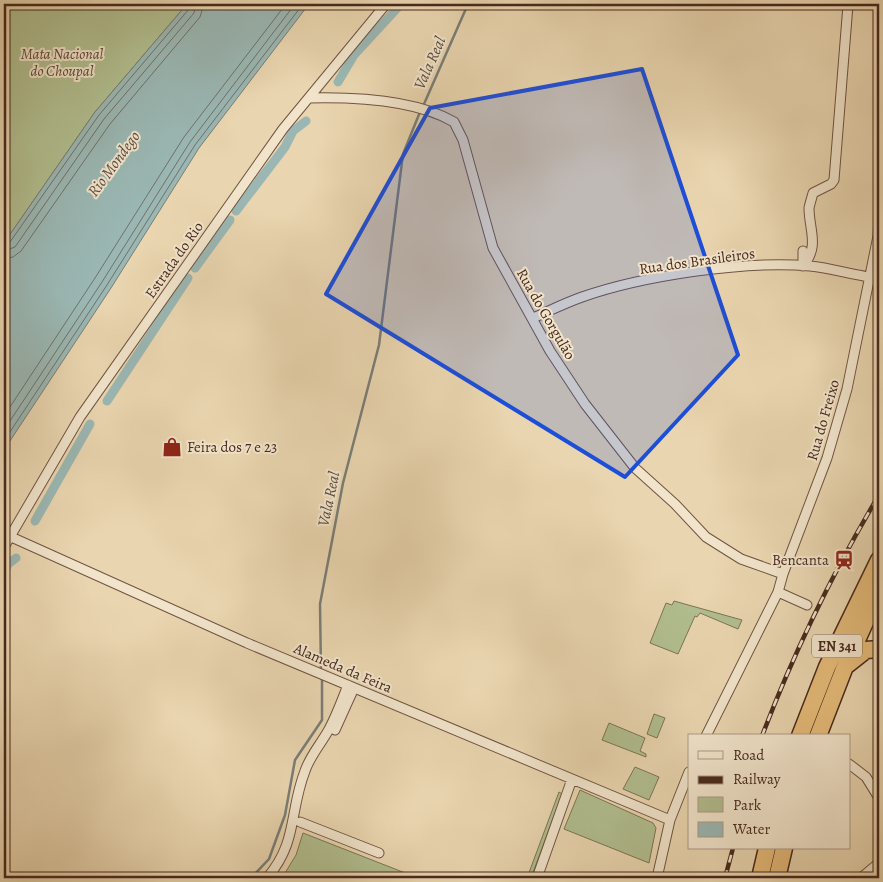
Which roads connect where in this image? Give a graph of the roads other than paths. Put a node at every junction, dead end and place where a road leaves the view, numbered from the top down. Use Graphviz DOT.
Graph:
graph roads {
  1 [pos="386,4"];
  2 [pos="848,5"];
  3 [pos="310,98"];
  4 [pos="879,216"];
  5 [pos="803,251"];
  6 [pos="803,266"];
  7 [pos="870,277"];
  8 [pos="533,318"];
  9 [pos="9,536"];
  10 [pos="4,547"];
  11 [pos="879,560"];
  12 [pos="783,574"];
  13 [pos="879,591"];
  14 [pos="778,592"];
  15 [pos="807,605"];
  16 [pos="872,608"];
  17 [pos="879,643"];
  18 [pos="879,649"];
  19 [pos="844,668"];
  20 [pos="351,687"];
  21 [pos="707,734"];
  22 [pos="801,734"];
  23 [pos="819,734"];
  24 [pos="850,765"];
  25 [pos="688,775"];
  26 [pos="572,779"];
  27 [pos="878,794"];
  28 [pos="670,820"];
  29 [pos="300,822"];
  30 [pos="767,850"];
  31 [pos="784,850"];
  32 [pos="380,853"];
  33 [pos="879,863"];
  34 [pos="266,878"];
  35 [pos="274,878"];
  36 [pos="537,878"];
  37 [pos="657,878"];
  38 [pos="760,878"];
  39 [pos="777,878"];
  40 [pos="861,878"];
  1 -- 3 [label="street, Estrada do Rio"];
  2 -- 6 [label="street"];
  3 -- 8 [label="street, Rua do Gorgulão"];
  3 -- 9 [label="street, Estrada do Rio"];
  4 -- 7 [label="street, Rua do Freixo"];
  5 -- 6 [label="street"];
  6 -- 7 [label="street, Rua dos Brasileiros"];
  6 -- 8 [label="street, Rua dos Brasileiros"];
  7 -- 12 [label="street, Rua do Freixo"];
  8 -- 12 [label="street, Rua do Gorgulão"];
  9 -- 10 [label="street, Estrada do Rio"];
  9 -- 20 [label="street, Alameda da Feira"];
  11 -- 22 [label="highway, EN 341"];
  12 -- 14 [label="street, Rua do Freixo"];
  13 -- 16 [label="highway, EN 341"];
  14 -- 15 [label="street"];
  14 -- 21 [label="street, Rua do Freixo"];
  16 -- 17 [label="highway"];
  16 -- 19 [label="highway, EN 341"];
  18 -- 19 [label="highway"];
  19 -- 23 [label="highway"];
  20 -- 26 [label="street, Alameda da Feira"];
  20 -- 29 [label="street"];
  20 -- 34 [label="street"];
  24 -- 27 [label="street"];
  25 -- 28 [label="street"];
  26 -- 28 [label="street, Alameda da Feira"];
  26 -- 36 [label="street"];
  28 -- 37 [label="street"];
  29 -- 32 [label="street"];
  29 -- 35 [label="street"];
  30 -- 38 [label="highway"];
  31 -- 39 [label="highway"];
  33 -- 40 [label="street"];
}
